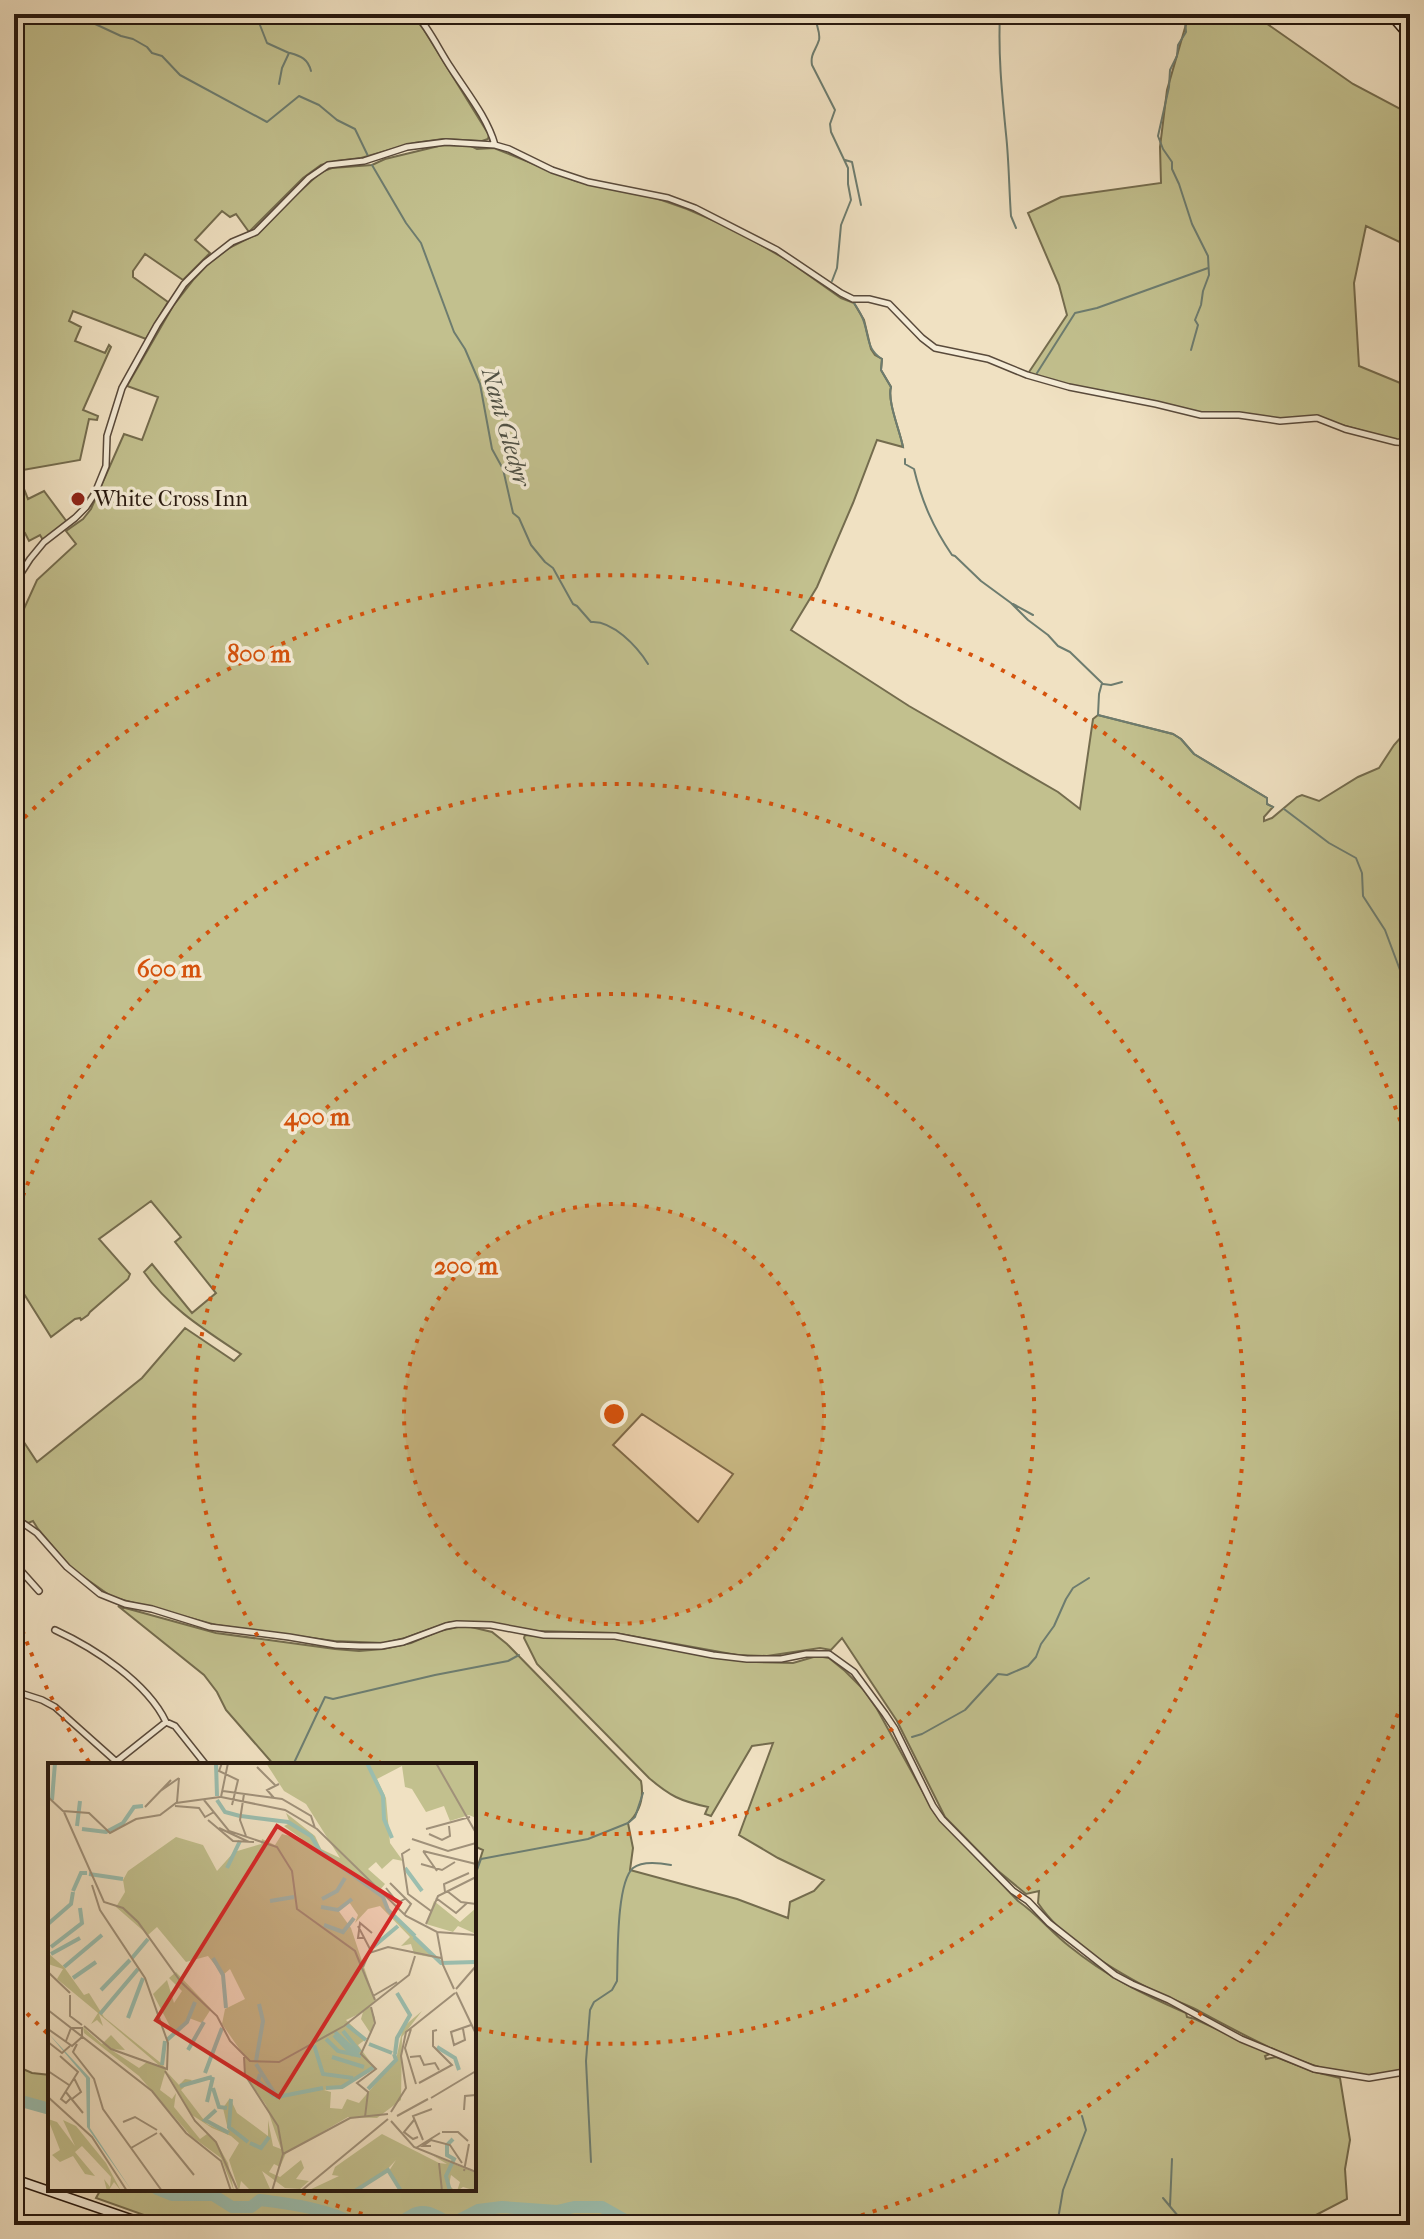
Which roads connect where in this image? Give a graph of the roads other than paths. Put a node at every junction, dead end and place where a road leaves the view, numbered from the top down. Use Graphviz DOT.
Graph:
graph roads {
  1 [pos="416,14"];
  2 [pos="1390,14"];
  3 [pos="1410,37"];
  4 [pos="495,145"];
  5 [pos="1410,443"];
  6 [pos="14,584"];
  7 [pos="14,1517"];
  8 [pos="14,1563"];
  9 [pos="39,1591"];
  10 [pos="55,1630"];
  11 [pos="14,1691"];
  12 [pos="166,1722"];
  13 [pos="118,1763"];
  14 [pos="204,1763"];
  15 [pos="1410,2071"];
  16 [pos="14,2179"];
  17 [pos="48,2191"];
  18 [pos="49,2191"];
  19 [pos="148,2225"];
  1 -- 4 [label="street"];
  2 -- 3 [label="main road"];
  4 -- 5 [label="street"];
  4 -- 6 [label="street"];
  7 -- 15 [label="street"];
  8 -- 9 [label="street"];
  10 -- 12 [label="street"];
  11 -- 13 [label="street"];
  12 -- 13 [label="street"];
  12 -- 14 [label="street"];
  16 -- 17 [label="main road"];
  18 -- 19 [label="main road"];
}
